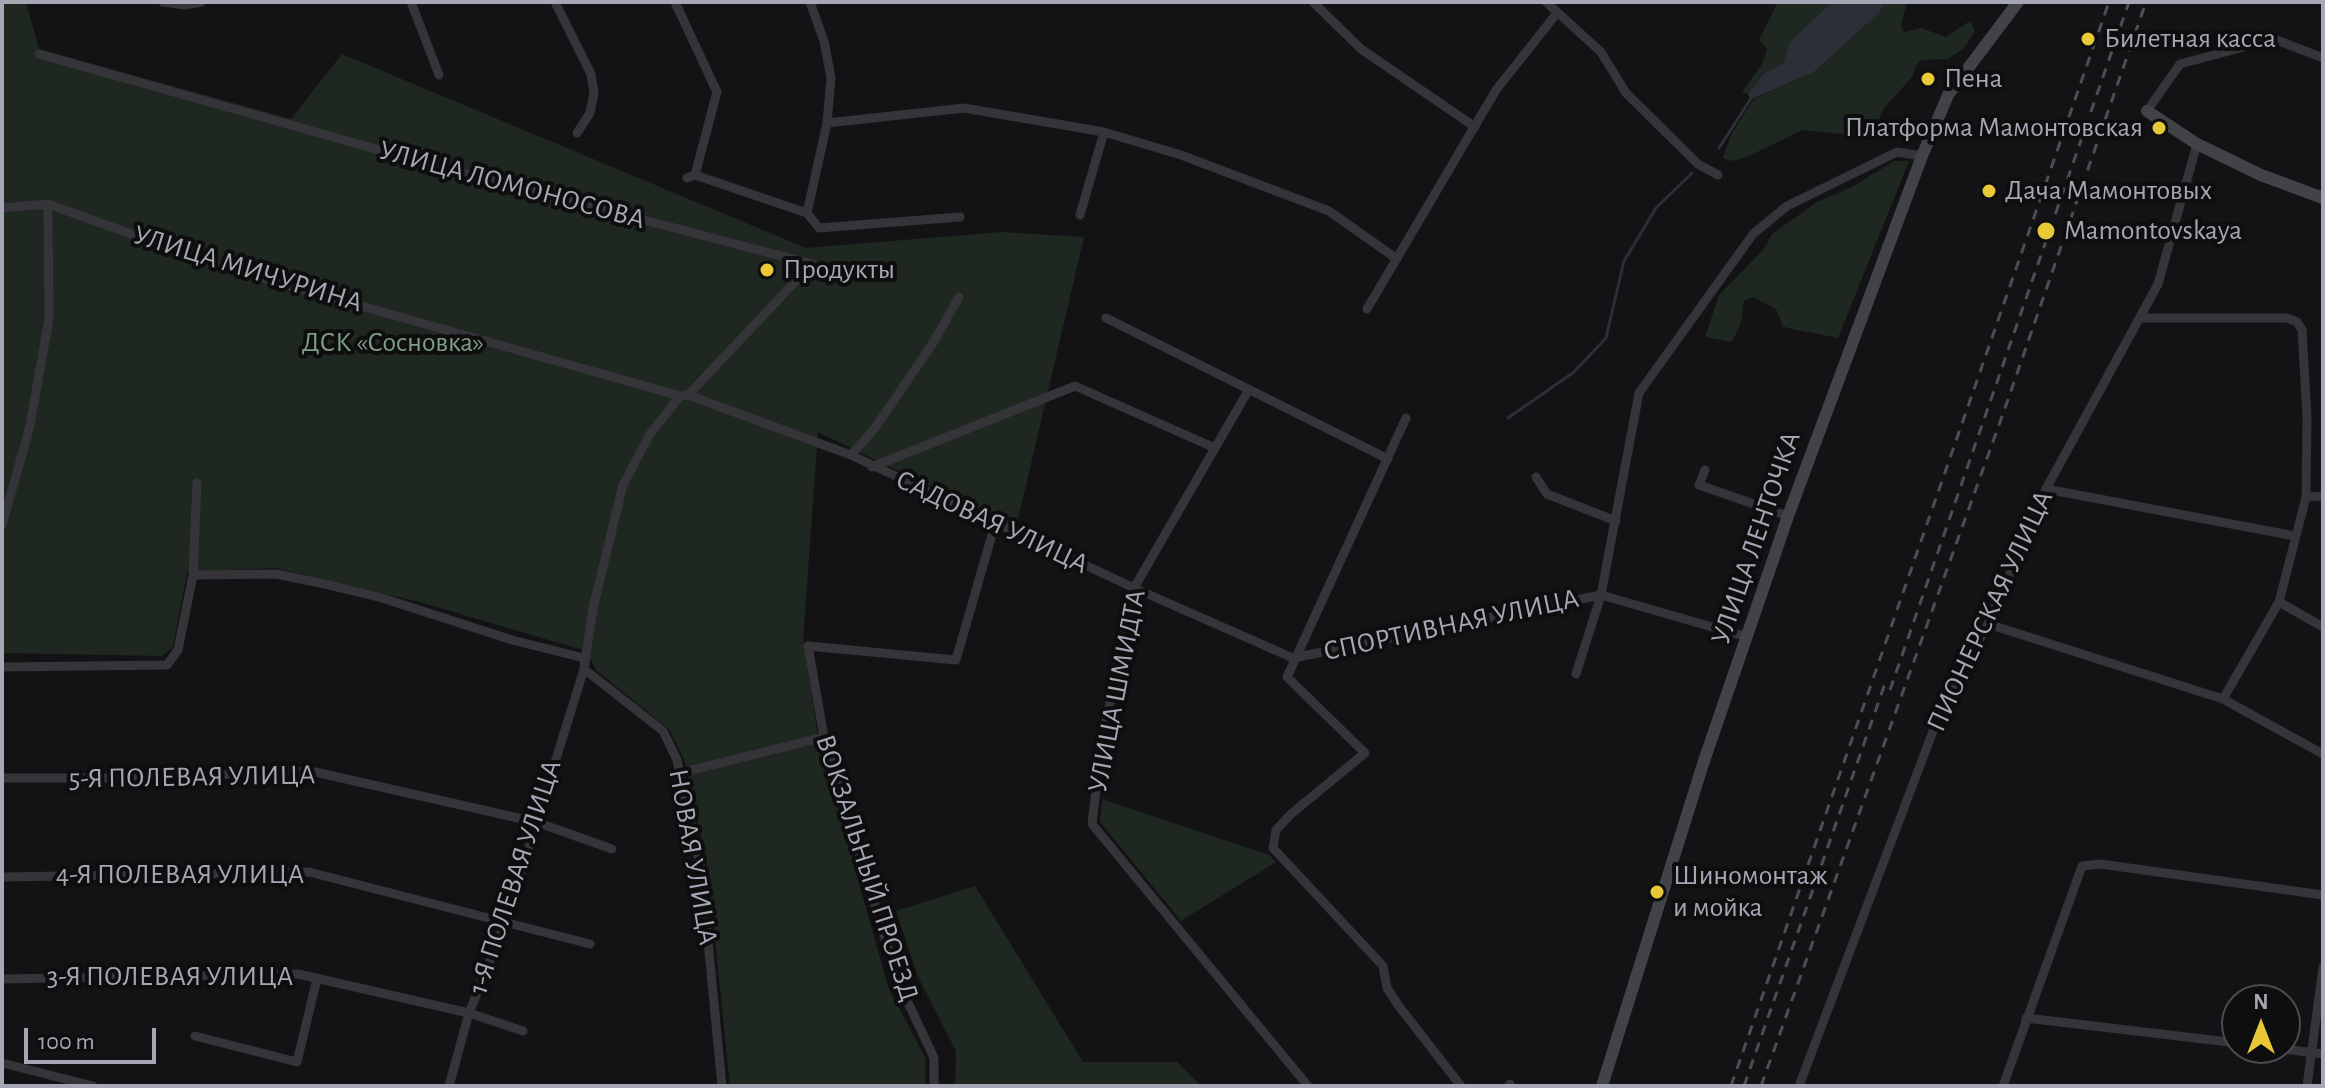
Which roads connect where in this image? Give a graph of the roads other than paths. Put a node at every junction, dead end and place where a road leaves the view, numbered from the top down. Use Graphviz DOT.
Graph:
graph roads {
  1 [pos="163,2"];
  2 [pos="201,2"];
  3 [pos="411,2"];
  4 [pos="555,2"];
  5 [pos="675,2"];
  6 [pos="810,2"];
  7 [pos="1313,2"];
  8 [pos="1546,2"];
  9 [pos="2018,2"];
  10 [pos="1557,13"];
  11 [pos="39,54"];
  12 [pos="2323,58"];
  13 [pos="439,75"];
  14 [pos="2147,111"];
  15 [pos="827,123"];
  16 [pos="1475,127"];
  17 [pos="1104,132"];
  18 [pos="577,133"];
  19 [pos="2197,144"];
  20 [pos="1922,156"];
  21 [pos="1718,175"];
  22 [pos="2323,198"];
  23 [pos="48,204"];
  24 [pos="2,208"];
  25 [pos="807,213"];
  26 [pos="1080,215"];
  27 [pos="960,217"];
  28 [pos="1397,259"];
  29 [pos="959,297"];
  30 [pos="1367,309"];
  31 [pos="1106,318"];
  32 [pos="2141,318"];
  33 [pos="1248,391"];
  34 [pos="684,396"];
  35 [pos="1406,418"];
  36 [pos="1215,448"];
  37 [pos="851,455"];
  38 [pos="1388,459"];
  39 [pos="872,467"];
  40 [pos="1705,470"];
  41 [pos="1536,477"];
  42 [pos="197,483"];
  43 [pos="2046,489"];
  44 [pos="2323,496"];
  45 [pos="2306,497"];
  46 [pos="1788,516"];
  47 [pos="1616,521"];
  48 [pos="995,524"];
  49 [pos="2,525"];
  50 [pos="2295,536"];
  51 [pos="193,575"];
  52 [pos="1134,588"];
  53 [pos="1601,595"];
  54 [pos="2279,602"];
  55 [pos="1988,624"];
  56 [pos="2323,627"];
  57 [pos="1747,637"];
  58 [pos="1293,658"];
  59 [pos="2,667"];
  60 [pos="584,669"];
  61 [pos="1576,674"];
  62 [pos="2223,699"];
  63 [pos="824,737"];
  64 [pos="2323,754"];
  65 [pos="680,773"];
  66 [pos="2,778"];
  67 [pos="536,822"];
  68 [pos="612,849"];
  69 [pos="2,877"];
  70 [pos="2323,895"];
  71 [pos="506,920"];
  72 [pos="590,944"];
  73 [pos="2323,967"];
  74 [pos="2,979"];
  75 [pos="317,979"];
  76 [pos="469,1013"];
  77 [pos="2026,1018"];
  78 [pos="523,1031"];
  79 [pos="195,1036"];
  80 [pos="2221,1041"];
  81 [pos="2301,1051"];
  82 [pos="2311,1052"];
  83 [pos="2323,1054"];
  84 [pos="2,1063"];
  85 [pos="93,1086"];
  86 [pos="449,1086"];
  87 [pos="722,1086"];
  88 [pos="934,1086"];
  89 [pos="1308,1086"];
  90 [pos="1461,1086"];
  91 [pos="1602,1086"];
  92 [pos="1799,1086"];
  93 [pos="2003,1086"];
  94 [pos="2307,1086"];
  1 -- 2 [label="street"];
  3 -- 13 [label="street"];
  4 -- 18 [label="street"];
  5 -- 25 [label="street"];
  6 -- 15 [label="street"];
  7 -- 16 [label="street"];
  8 -- 10 [label="street"];
  9 -- 20 [label="main road, УЛИЦА ЛЕНТОЧКА"];
  10 -- 16 [label="street"];
  10 -- 21 [label="street"];
  11 -- 34 [label="street, УЛИЦА ЛОМОНОСОВА"];
  12 -- 14 [label="street"];
  14 -- 19 [label="main road"];
  15 -- 17 [label="street"];
  15 -- 25 [label="street"];
  16 -- 28 [label="street"];
  17 -- 26 [label="street"];
  17 -- 28 [label="street"];
  19 -- 22 [label="main road"];
  19 -- 32 [label="street, ПИОНЕРСКАЯ УЛИЦА"];
  20 -- 46 [label="main road, УЛИЦА ЛЕНТОЧКА"];
  20 -- 47 [label="street"];
  23 -- 24 [label="street"];
  23 -- 34 [label="street, УЛИЦА МИЧУРИНА"];
  23 -- 49 [label="street"];
  25 -- 27 [label="street"];
  28 -- 30 [label="street"];
  29 -- 37 [label="street"];
  31 -- 33 [label="street"];
  32 -- 43 [label="street, ПИОНЕРСКАЯ УЛИЦА"];
  32 -- 45 [label="street"];
  33 -- 36 [label="street, УЛИЦА ШМИДТА"];
  33 -- 38 [label="street"];
  34 -- 37 [label="street, САДОВАЯ УЛИЦА"];
  34 -- 60 [label="street, 1-Я ПОЛЕВАЯ УЛИЦА"];
  35 -- 38 [label="street"];
  36 -- 39 [label="street"];
  36 -- 52 [label="street, УЛИЦА ШМИДТА"];
  37 -- 39 [label="street, САДОВАЯ УЛИЦА"];
  38 -- 58 [label="street"];
  39 -- 48 [label="street, САДОВАЯ УЛИЦА"];
  40 -- 46 [label="street"];
  41 -- 47 [label="street"];
  42 -- 51 [label="street"];
  43 -- 50 [label="street"];
  43 -- 55 [label="street, ПИОНЕРСКАЯ УЛИЦА"];
  44 -- 45 [label="street"];
  45 -- 50 [label="street"];
  46 -- 57 [label="main road, УЛИЦА ЛЕНТОЧКА"];
  47 -- 53 [label="street"];
  48 -- 52 [label="street, САДОВАЯ УЛИЦА"];
  48 -- 63 [label="street, ВОКЗАЛЬНЫЙ ПРОЕЗД"];
  50 -- 54 [label="street"];
  51 -- 59 [label="street"];
  51 -- 60 [label="street, НОВАЯ УЛИЦА"];
  52 -- 58 [label="street, САДОВАЯ УЛИЦА"];
  52 -- 89 [label="street, УЛИЦА ШМИДТА"];
  53 -- 57 [label="street, СПОРТИВНАЯ УЛИЦА"];
  53 -- 58 [label="street, СПОРТИВНАЯ УЛИЦА"];
  53 -- 61 [label="street"];
  54 -- 56 [label="street"];
  54 -- 62 [label="street"];
  55 -- 62 [label="street"];
  55 -- 92 [label="street, ПИОНЕРСКАЯ УЛИЦА"];
  57 -- 91 [label="main road, УЛИЦА ЛЕНТОЧКА"];
  58 -- 90 [label="street"];
  60 -- 65 [label="street, НОВАЯ УЛИЦА"];
  60 -- 67 [label="street, 1-Я ПОЛЕВАЯ УЛИЦА"];
  62 -- 64 [label="street"];
  63 -- 65 [label="street"];
  63 -- 88 [label="street, ВОКЗАЛЬНЫЙ ПРОЕЗД"];
  65 -- 87 [label="street, НОВАЯ УЛИЦА"];
  66 -- 67 [label="street, 5-Я ПОЛЕВАЯ УЛИЦА"];
  67 -- 68 [label="street, 5-Я ПОЛЕВАЯ УЛИЦА"];
  67 -- 71 [label="street, 1-Я ПОЛЕВАЯ УЛИЦА"];
  69 -- 71 [label="street, 4-Я ПОЛЕВАЯ УЛИЦА"];
  70 -- 77 [label="street"];
  71 -- 72 [label="street, 4-Я ПОЛЕВАЯ УЛИЦА"];
  71 -- 76 [label="street, 1-Я ПОЛЕВАЯ УЛИЦА"];
  73 -- 82 [label="street"];
  74 -- 75 [label="street, 3-Я ПОЛЕВАЯ УЛИЦА"];
  75 -- 76 [label="street, 3-Я ПОЛЕВАЯ УЛИЦА"];
  75 -- 79 [label="street"];
  76 -- 78 [label="street, 3-Я ПОЛЕВАЯ УЛИЦА"];
  76 -- 86 [label="street, 1-Я ПОЛЕВАЯ УЛИЦА"];
  77 -- 80 [label="street"];
  77 -- 93 [label="street"];
  81 -- 82 [label="street"];
  82 -- 83 [label="street"];
  82 -- 94 [label="street"];
  84 -- 85 [label="street"];
}
